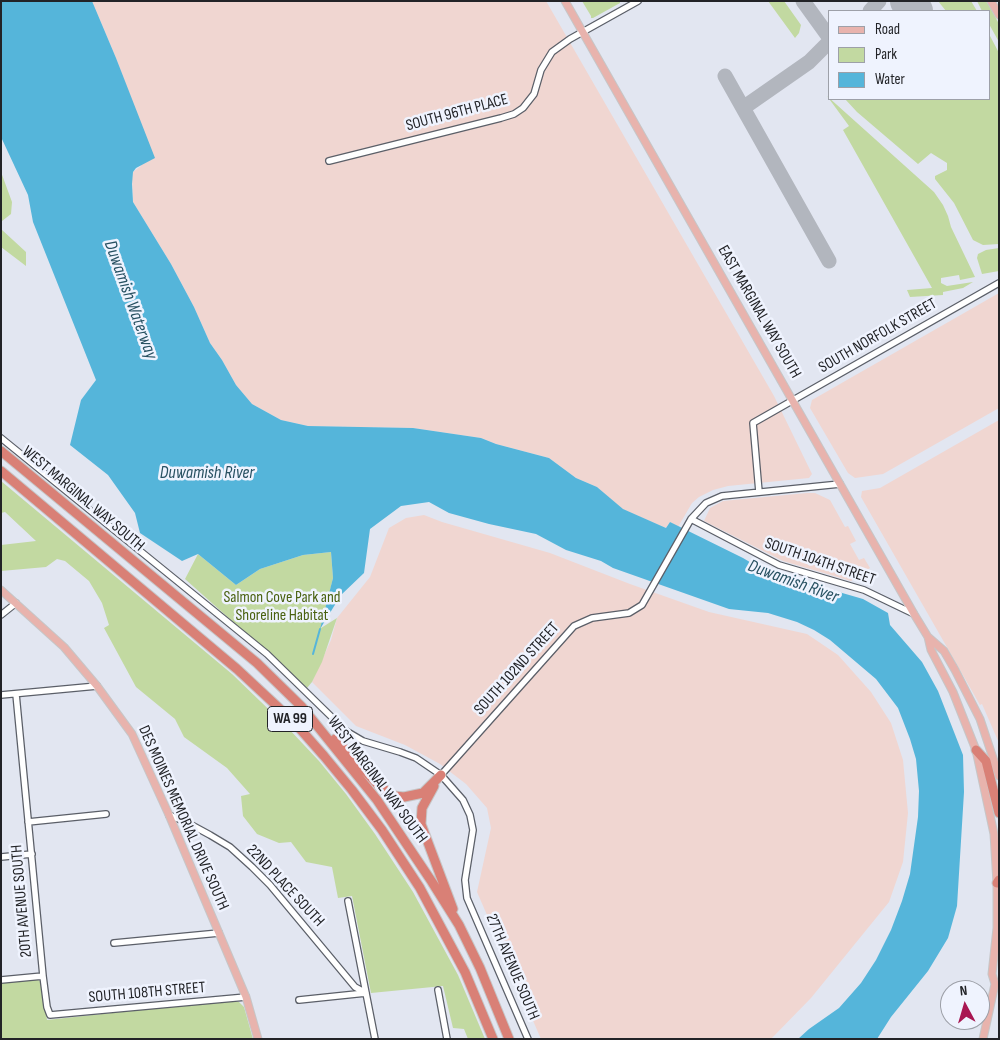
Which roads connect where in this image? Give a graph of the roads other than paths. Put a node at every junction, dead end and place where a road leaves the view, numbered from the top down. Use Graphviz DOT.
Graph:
graph roads {
  1 [pos="565,1"];
  2 [pos="638,1"];
  3 [pos="991,1"];
  4 [pos="999,15"];
  5 [pos="583,32"];
  6 [pos="329,161"];
  7 [pos="999,283"];
  8 [pos="793,401"];
  9 [pos="1,438"];
  10 [pos="1,451"];
  11 [pos="1,471"];
  12 [pos="840,484"];
  13 [pos="760,492"];
  14 [pos="692,519"];
  15 [pos="1,590"];
  16 [pos="16,603"];
  17 [pos="914,614"];
  18 [pos="1,615"];
  19 [pos="928,637"];
  20 [pos="97,686"];
  21 [pos="16,694"];
  22 [pos="1,695"];
  23 [pos="302,707"];
  24 [pos="976,750"];
  25 [pos="441,775"];
  26 [pos="999,776"];
  27 [pos="999,813"];
  28 [pos="106,814"];
  29 [pos="169,815"];
  30 [pos="28,822"];
  31 [pos="994,834"];
  32 [pos="999,847"];
  33 [pos="32,854"];
  34 [pos="1,857"];
  35 [pos="998,882"];
  36 [pos="348,901"];
  37 [pos="458,925"];
  38 [pos="220,933"];
  39 [pos="114,943"];
  40 [pos="43,976"];
  41 [pos="1,980"];
  42 [pos="997,982"];
  43 [pos="438,990"];
  44 [pos="366,993"];
  45 [pos="246,997"];
  46 [pos="300,1000"];
  47 [pos="50,1014"];
  48 [pos="374,1037"];
  49 [pos="258,1039"];
  50 [pos="447,1039"];
  51 [pos="493,1039"];
  52 [pos="509,1039"];
  53 [pos="528,1039"];
  54 [pos="983,1039"];
  1 -- 5 [label="main road, EAST MARGINAL WAY SOUTH"];
  2 -- 5 [label="street, SOUTH 96TH PLACE"];
  3 -- 4 [label="main road"];
  5 -- 6 [label="street, SOUTH 96TH PLACE"];
  5 -- 8 [label="main road, EAST MARGINAL WAY SOUTH"];
  7 -- 8 [label="street, SOUTH NORFOLK STREET"];
  8 -- 12 [label="main road, EAST MARGINAL WAY SOUTH"];
  8 -- 13 [label="street, SOUTH NORFOLK STREET"];
  9 -- 25 [label="street, 27TH AVENUE SOUTH"];
  10 -- 23 [label="highway, WEST MARGINAL WAY SOUTH / WA 99"];
  11 -- 51 [label="highway, WEST MARGINAL WAY SOUTH / WA 99"];
  12 -- 13 [label="street, SOUTH 102ND STREET"];
  12 -- 17 [label="main road, EAST MARGINAL WAY SOUTH"];
  13 -- 14 [label="street, SOUTH 102ND STREET"];
  14 -- 17 [label="street, SOUTH 104TH STREET"];
  14 -- 25 [label="street, SOUTH 102ND STREET"];
  15 -- 16 [label="main road, DES MOINES MEMORIAL DRIVE SOUTH"];
  16 -- 18 [label="street"];
  16 -- 20 [label="main road, DES MOINES MEMORIAL DRIVE SOUTH"];
  17 -- 19 [label="main road, EAST MARGINAL WAY SOUTH"];
  19 -- 24 [label="main road, EAST MARGINAL WAY SOUTH"];
  19 -- 26 [label="main road, EAST MARGINAL WAY SOUTH"];
  20 -- 21 [label="street"];
  20 -- 29 [label="main road, DES MOINES MEMORIAL DRIVE SOUTH"];
  21 -- 22 [label="street"];
  21 -- 30 [label="street, 20TH AVENUE SOUTH"];
  23 -- 25 [label="highway"];
  23 -- 37 [label="highway, WEST MARGINAL WAY SOUTH / WA 99"];
  24 -- 27 [label="highway"];
  24 -- 31 [label="main road, EAST MARGINAL WAY SOUTH"];
  25 -- 37 [label="highway"];
  25 -- 53 [label="street, 27TH AVENUE SOUTH"];
  28 -- 30 [label="street"];
  29 -- 38 [label="main road, DES MOINES MEMORIAL DRIVE SOUTH"];
  29 -- 44 [label="street, 22ND PLACE SOUTH"];
  30 -- 33 [label="street, 20TH AVENUE SOUTH"];
  31 -- 32 [label="street"];
  31 -- 35 [label="main road, EAST MARGINAL WAY SOUTH"];
  33 -- 34 [label="street"];
  33 -- 40 [label="street, 20TH AVENUE SOUTH"];
  35 -- 42 [label="main road, EAST MARGINAL WAY SOUTH"];
  36 -- 44 [label="street"];
  37 -- 52 [label="highway, WEST MARGINAL WAY SOUTH / WA 99"];
  38 -- 39 [label="street"];
  38 -- 45 [label="main road, DES MOINES MEMORIAL DRIVE SOUTH"];
  40 -- 41 [label="street"];
  40 -- 47 [label="street, 20TH AVENUE SOUTH"];
  42 -- 54 [label="main road"];
  43 -- 50 [label="street"];
  44 -- 46 [label="street"];
  44 -- 48 [label="street"];
  45 -- 47 [label="street, SOUTH 108TH STREET"];
  45 -- 49 [label="main road, DES MOINES MEMORIAL DRIVE SOUTH"];
}
